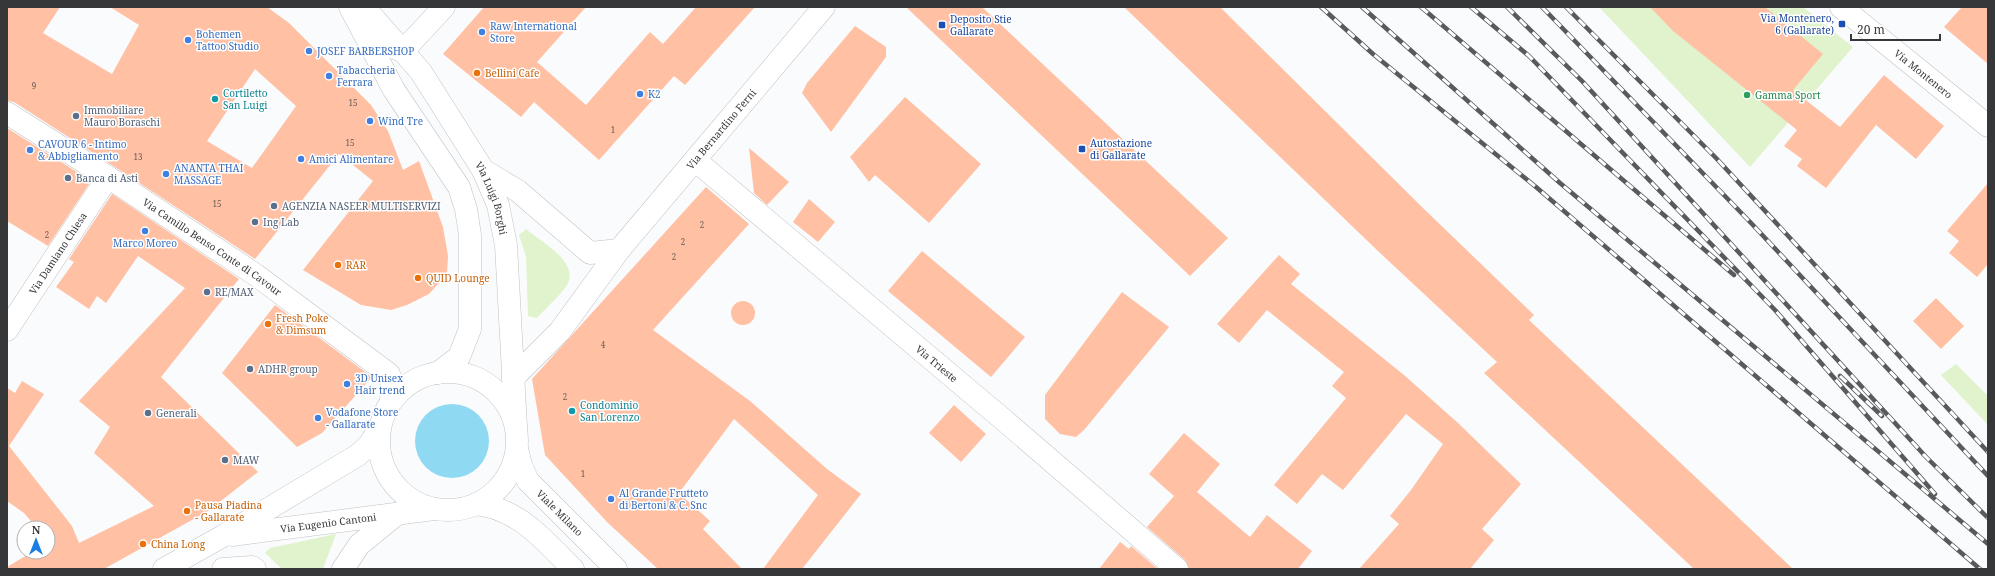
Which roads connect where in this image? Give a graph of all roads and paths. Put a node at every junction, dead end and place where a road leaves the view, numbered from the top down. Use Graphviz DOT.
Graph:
graph roads {
  1 [pos="350,7"];
  2 [pos="364,7"];
  3 [pos="444,7"];
  4 [pos="824,7"];
  5 [pos="1841,7"];
  6 [pos="368,40"];
  7 [pos="403,51"];
  8 [pos="7,113"];
  9 [pos="1988,126"];
  10 [pos="695,160"];
  11 [pos="483,170"];
  12 [pos="108,177"];
  13 [pos="619,250"];
  14 [pos="7,330"];
  15 [pos="438,373"];
  16 [pos="513,378"];
  17 [pos="391,401"];
  18 [pos="516,427"];
  19 [pos="379,429"];
  20 [pos="517,449"];
  21 [pos="476,504"];
  22 [pos="434,509"];
  23 [pos="398,513"];
  24 [pos="223,536"];
  25 [pos="555,559"];
  26 [pos="164,569"];
  27 [pos="223,569"];
  28 [pos="255,569"];
  29 [pos="343,569"];
  30 [pos="573,569"];
  31 [pos="616,569"];
  32 [pos="1177,569"];
  1 -- 6 [label="street"];
  2 -- 7 [label="street, Via Luigi Borghi"];
  3 -- 7 [label="street"];
  4 -- 10 [label="street, Via Bernardino Ferni"];
  5 -- 9 [label="street, Via Montenero"];
  6 -- 7 [label="street"];
  6 -- 15 [label="street"];
  7 -- 11 [label="street, Via Luigi Borghi"];
  8 -- 12 [label="street, Via Camillo Benso Conte di Cavour"];
  10 -- 13 [label="street, Via Bernardino Ferni"];
  10 -- 32 [label="street, Via Trieste"];
  11 -- 13 [label="street"];
  11 -- 16 [label="street, Via Luigi Borghi"];
  12 -- 14 [label="street, Via Damiano Chiesa"];
  12 -- 17 [label="street, Via Camillo Benso Conte di Cavour"];
  13 -- 16 [label="street, Via Bernardino Ferni"];
  15 -- 17 [label="street"];
  15 -- 18 [label="street"];
  16 -- 18 [label="street, Via Luigi Borghi"];
  17 -- 19 [label="street"];
  18 -- 20 [label="street"];
  19 -- 22 [label="street"];
  19 -- 24 [label="street, Via Eugenio Cantoni"];
  20 -- 21 [label="street"];
  20 -- 31 [label="street, Viale Milano"];
  21 -- 22 [label="street"];
  21 -- 25 [label="street"];
  22 -- 23 [label="street, Via Eugenio Cantoni"];
  23 -- 24 [label="street, Via Eugenio Cantoni"];
  23 -- 29 [label="street"];
  24 -- 26 [label="street, Via Eugenio Cantoni"];
  25 -- 30 [label="street"];
  27 -- 28 [label="street"];
}
